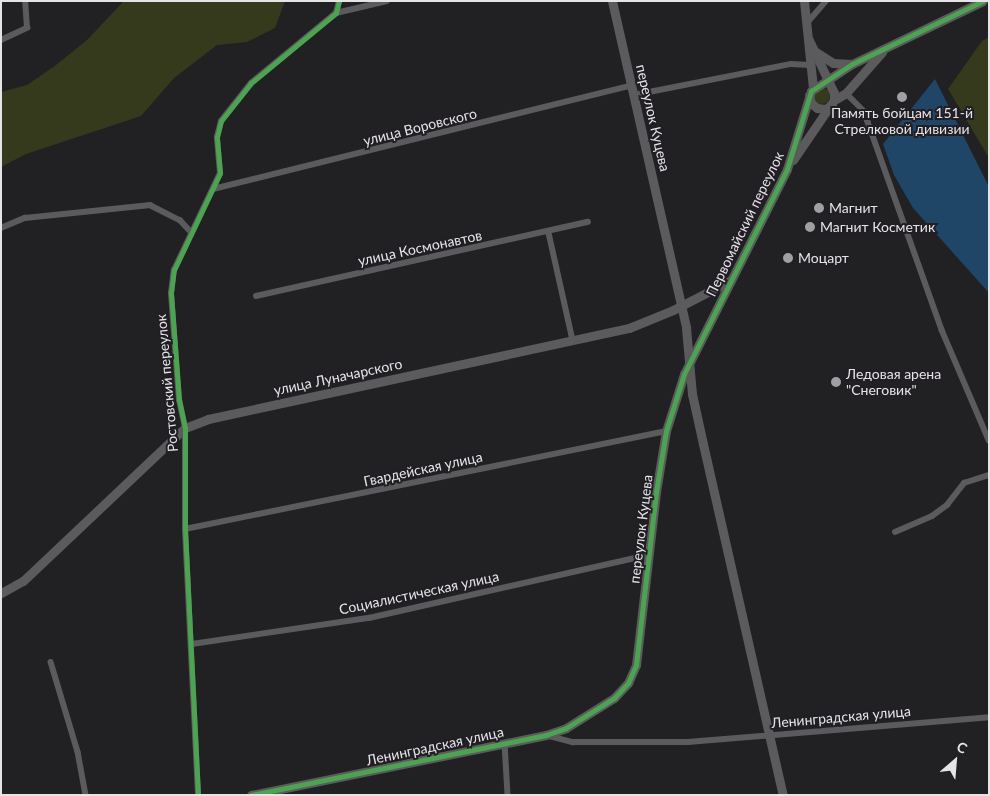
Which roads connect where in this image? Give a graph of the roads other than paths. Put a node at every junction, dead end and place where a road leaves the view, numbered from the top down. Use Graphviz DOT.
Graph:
graph roads {
  1 [pos="25,1"];
  2 [pos="339,1"];
  3 [pos="387,1"];
  4 [pos="612,1"];
  5 [pos="804,1"];
  6 [pos="826,1"];
  7 [pos="983,1"];
  8 [pos="336,13"];
  9 [pos="807,24"];
  10 [pos="1,40"];
  11 [pos="809,40"];
  12 [pos="885,48"];
  13 [pos="816,52"];
  14 [pos="852,64"];
  15 [pos="810,65"];
  16 [pos="632,85"];
  17 [pos="817,87"];
  18 [pos="846,93"];
  19 [pos="634,95"];
  20 [pos="833,102"];
  21 [pos="787,169"];
  22 [pos="213,189"];
  23 [pos="588,222"];
  24 [pos="1,228"];
  25 [pos="191,232"];
  26 [pos="549,232"];
  27 [pos="731,280"];
  28 [pos="256,296"];
  29 [pos="680,306"];
  30 [pos="573,340"];
  31 [pos="690,359"];
  32 [pos="186,428"];
  33 [pos="666,431"];
  34 [pos="989,440"];
  35 [pos="989,475"];
  36 [pos="185,530"];
  37 [pos="895,532"];
  38 [pos="649,555"];
  39 [pos="1,593"];
  40 [pos="192,644"];
  41 [pos="51,662"];
  42 [pos="614,698"];
  43 [pos="989,717"];
  44 [pos="546,736"];
  45 [pos="769,737"];
  46 [pos="506,743"];
  47 [pos="86,795"];
  48 [pos="198,795"];
  49 [pos="252,795"];
  50 [pos="508,795"];
  51 [pos="783,795"];
  1 -- 10 [label="street"];
  2 -- 8 [label="street"];
  3 -- 8 [label="street, Ростовский переулок"];
  4 -- 16 [label="street, переулок Куцева"];
  5 -- 9 [label="street, Первомайский переулок"];
  6 -- 9 [label="street"];
  7 -- 12 [label="street"];
  8 -- 22 [label="street, Ростовский переулок"];
  9 -- 11 [label="street, Первомайский переулок"];
  11 -- 13 [label="street, Первомайский переулок"];
  11 -- 15 [label="street, Первомайский переулок"];
  12 -- 14 [label="street"];
  12 -- 18 [label="street"];
  13 -- 14 [label="street"];
  13 -- 17 [label="street, Первомайский переулок"];
  14 -- 17 [label="street"];
  15 -- 17 [label="street, Первомайский переулок"];
  15 -- 19 [label="street"];
  16 -- 19 [label="street, переулок Куцева"];
  16 -- 22 [label="street, улица Воровского"];
  17 -- 20 [label="street, Первомайский переулок"];
  17 -- 20 [label="street"];
  17 -- 21 [label="street, Первомайский переулок"];
  18 -- 20 [label="street"];
  18 -- 34 [label="street"];
  19 -- 29 [label="street, переулок Куцева"];
  20 -- 21 [label="street, Первомайский переулок"];
  21 -- 27 [label="street, Первомайский переулок"];
  22 -- 25 [label="street, Ростовский переулок"];
  23 -- 26 [label="street, улица Космонавтов"];
  24 -- 25 [label="street"];
  25 -- 32 [label="street, Ростовский переулок"];
  26 -- 28 [label="street, улица Космонавтов"];
  26 -- 30 [label="street"];
  27 -- 29 [label="street, улица Луначарского"];
  27 -- 31 [label="street, Первомайский переулок"];
  29 -- 30 [label="street, улица Луначарского"];
  29 -- 31 [label="street, переулок Куцева"];
  30 -- 32 [label="street, улица Луначарского"];
  31 -- 33 [label="street, переулок Куцева"];
  31 -- 45 [label="street, переулок Куцева"];
  32 -- 36 [label="street, Ростовский переулок"];
  32 -- 39 [label="street, улица Луначарского"];
  33 -- 36 [label="street, Гвардейская улица"];
  33 -- 38 [label="street, переулок Куцева"];
  35 -- 37 [label="street"];
  36 -- 40 [label="street, Ростовский переулок"];
  38 -- 40 [label="street, Социалистическая улица"];
  38 -- 42 [label="street, переулок Куцева"];
  40 -- 48 [label="street, Ростовский переулок"];
  41 -- 47 [label="street"];
  42 -- 44 [label="street, Ленинградская улица"];
  43 -- 45 [label="street, Ленинградская улица"];
  44 -- 45 [label="street, Ленинградская улица"];
  44 -- 46 [label="street, Ленинградская улица"];
  45 -- 51 [label="street, переулок Куцева"];
  46 -- 49 [label="street, Ленинградская улица"];
  46 -- 50 [label="street"];
}
